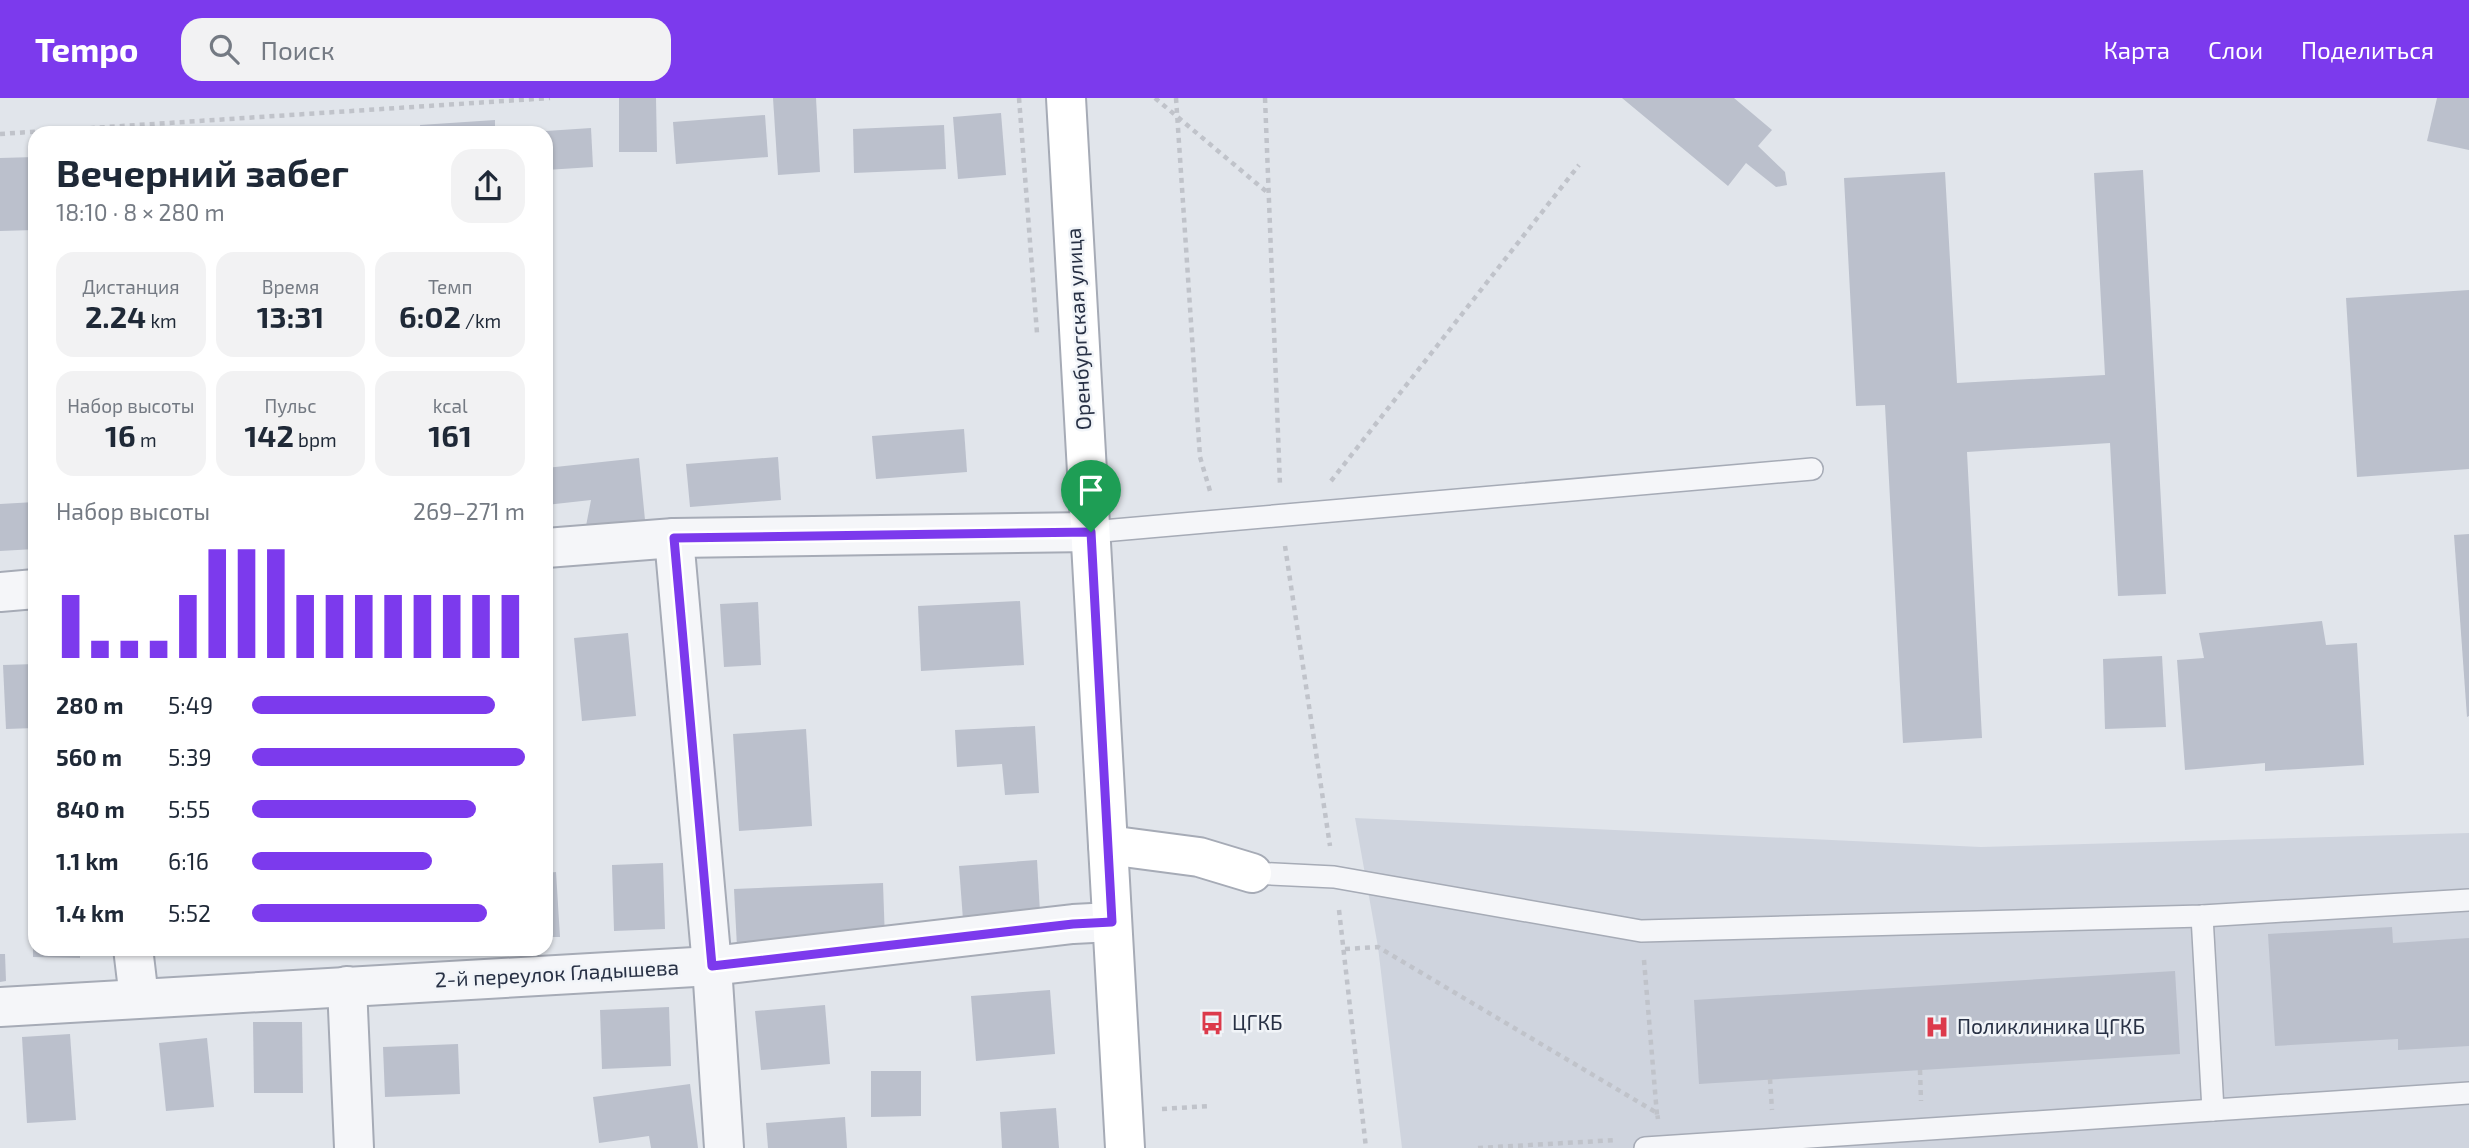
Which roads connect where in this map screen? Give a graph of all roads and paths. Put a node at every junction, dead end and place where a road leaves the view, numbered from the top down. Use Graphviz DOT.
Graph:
graph roads {
  1 [pos="550,98"];
  2 [pos="1066,98"];
  3 [pos="1155,98"];
  4 [pos="1176,98"];
  5 [pos="1177,115"];
  6 [pos="122,126"];
  7 [pos="28,132"];
  8 [pos="0,134"];
  9 [pos="1579,165"];
  10 [pos="1269,193"];
  11 [pos="1812,469"];
  12 [pos="1306,513"];
  13 [pos="1218,521"];
  14 [pos="1091,532"];
  15 [pos="674,538"];
  16 [pos="553,547"];
  17 [pos="28,590"];
  18 [pos="0,592"];
  19 [pos="1108,845"];
  20 [pos="1252,873"];
  21 [pos="1334,877"];
  22 [pos="2469,900"];
  23 [pos="2202,916"];
  24 [pos="1112,922"];
  25 [pos="1641,931"];
  26 [pos="1345,949"];
  27 [pos="134,956"];
  28 [pos="712,966"];
  29 [pos="347,986"];
  30 [pos="139,999"];
  31 [pos="0,1007"];
  32 [pos="1770,1079"];
  33 [pos="2469,1093"];
  34 [pos="2213,1110"];
  35 [pos="1657,1113"];
  36 [pos="1773,1122"];
  37 [pos="1658,1125"];
  38 [pos="354,1148"];
  39 [pos="724,1148"];
  40 [pos="1125,1148"];
  41 [pos="1366,1148"];
  42 [pos="1645,1148"];
  1 -- 6 [label="path"];
  2 -- 14 [label="street, Оренбургская улица"];
  3 -- 5 [label="path"];
  4 -- 5 [label="path"];
  5 -- 10 [label="path"];
  5 -- 13 [label="path"];
  7 -- 8 [label="path"];
  9 -- 12 [label="path"];
  11 -- 12 [label="lane"];
  12 -- 13 [label="lane"];
  13 -- 14 [label="lane"];
  14 -- 15 [label="street"];
  14 -- 19 [label="street, Оренбургская улица"];
  15 -- 16 [label="street"];
  15 -- 28 [label="street"];
  17 -- 18 [label="street"];
  19 -- 20 [label="street"];
  19 -- 24 [label="street, Оренбургская улица"];
  20 -- 21 [label="lane"];
  21 -- 25 [label="lane"];
  21 -- 26 [label="path"];
  22 -- 23 [label="lane"];
  23 -- 25 [label="lane"];
  23 -- 34 [label="lane"];
  24 -- 28 [label="street, 2-й переулок Гладышева"];
  24 -- 40 [label="street, Оренбургская улица"];
  25 -- 35 [label="path"];
  26 -- 35 [label="path"];
  26 -- 41 [label="path"];
  27 -- 30 [label="street"];
  28 -- 29 [label="street, 2-й переулок Гладышева"];
  28 -- 39 [label="street"];
  29 -- 30 [label="street, 2-й переулок Гладышева"];
  29 -- 38 [label="street"];
  30 -- 31 [label="street, 2-й переулок Гладышева"];
  32 -- 36 [label="path"];
  33 -- 34 [label="lane"];
  34 -- 42 [label="lane"];
  35 -- 37 [label="path"];
}
